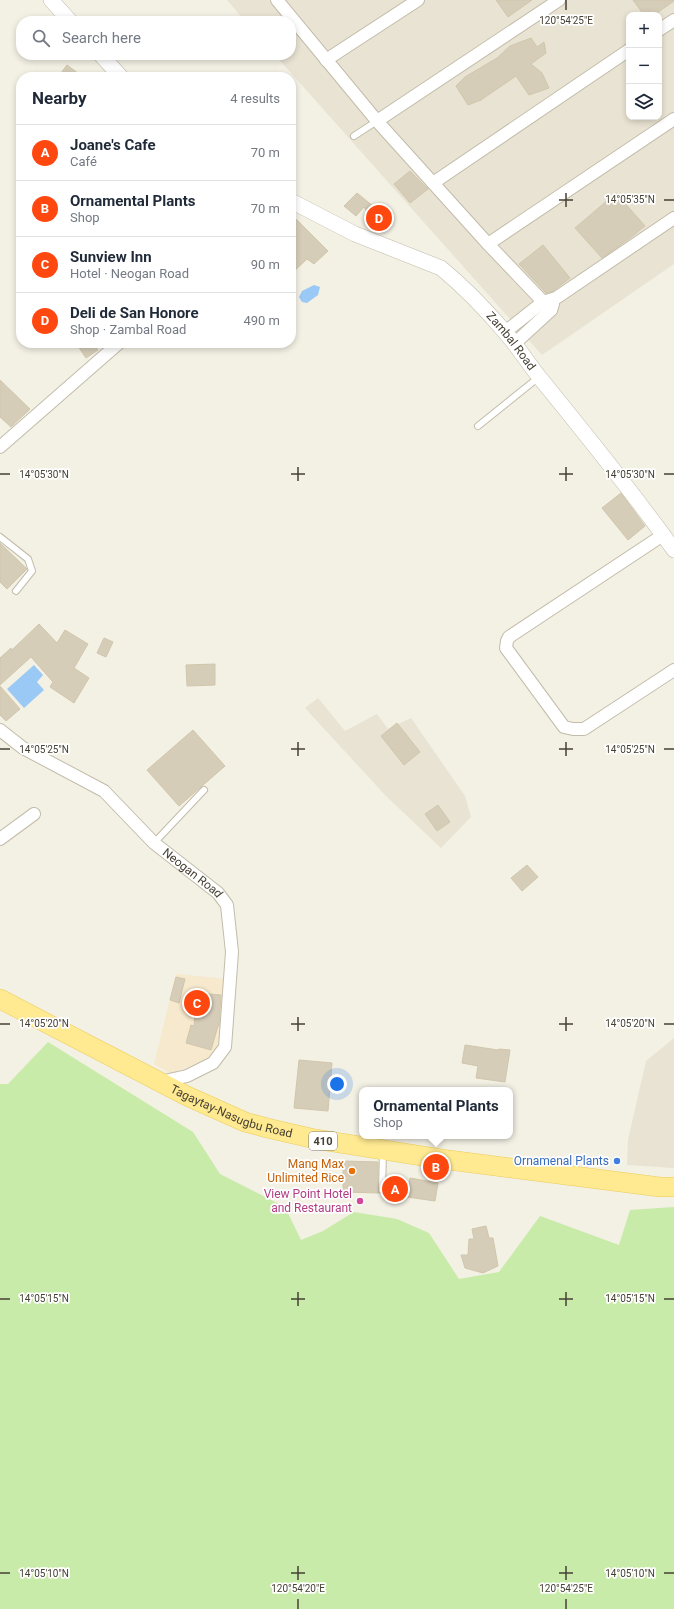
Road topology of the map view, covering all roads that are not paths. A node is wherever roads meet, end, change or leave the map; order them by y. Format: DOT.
graph roads {
  1 [pos="51,0"];
  2 [pos="277,0"];
  3 [pos="418,0"];
  4 [pos="559,0"];
  5 [pos="65,16"];
  6 [pos="290,16"];
  7 [pos="674,20"];
  8 [pos="296,23"];
  9 [pos="662,28"];
  10 [pos="626,52"];
  11 [pos="106,60"];
  12 [pos="326,60"];
  13 [pos="116,72"];
  14 [pos="674,119"];
  15 [pos="377,120"];
  16 [pos="354,136"];
  17 [pos="433,183"];
  18 [pos="296,204"];
  19 [pos="674,218"];
  20 [pos="488,244"];
  21 [pos="547,306"];
  22 [pos="510,338"];
  23 [pos="113,348"];
  24 [pos="539,377"];
  25 [pos="478,426"];
  26 [pos="0,447"];
  27 [pos="663,535"];
  28 [pos="0,537"];
  29 [pos="674,550"];
  30 [pos="16,591"];
  31 [pos="674,670"];
  32 [pos="0,730"];
  33 [pos="204,790"];
  34 [pos="34,814"];
  35 [pos="0,839"];
  36 [pos="154,843"];
  37 [pos="0,1000"];
  38 [pos="160,1082"];
  39 [pos="383,1150"];
  40 [pos="674,1187"];
  41 [pos="382,1190"];
  1 -- 5 [label="street"];
  2 -- 6 [label="street"];
  3 -- 12 [label="street"];
  4 -- 15 [label="street"];
  7 -- 9 [label="street"];
  8 -- 12 [label="street"];
  10 -- 17 [label="street"];
  11 -- 13 [label="street"];
  12 -- 15 [label="street"];
  14 -- 20 [label="street"];
  15 -- 16 [label="lane"];
  15 -- 17 [label="street"];
  17 -- 20 [label="street"];
  18 -- 22 [label="street, Zambal Road"];
  19 -- 21 [label="street"];
  20 -- 21 [label="street"];
  21 -- 22 [label="street"];
  22 -- 24 [label="street, Zambal Road"];
  23 -- 26 [label="street"];
  24 -- 25 [label="lane"];
  24 -- 27 [label="street, Zambal Road"];
  27 -- 29 [label="street, Zambal Road"];
  27 -- 31 [label="street"];
  28 -- 30 [label="lane"];
  32 -- 36 [label="street, Neogan Road"];
  33 -- 36 [label="lane"];
  34 -- 35 [label="street"];
  36 -- 38 [label="street, Neogan Road"];
  37 -- 38 [label="main road, Tagaytay-Nasugbu Road / 410"];
  38 -- 39 [label="main road, Tagaytay-Nasugbu Road / 410"];
  39 -- 40 [label="main road, Tagaytay-Nasugbu Road / 410"];
  39 -- 41 [label="lane"];
}
